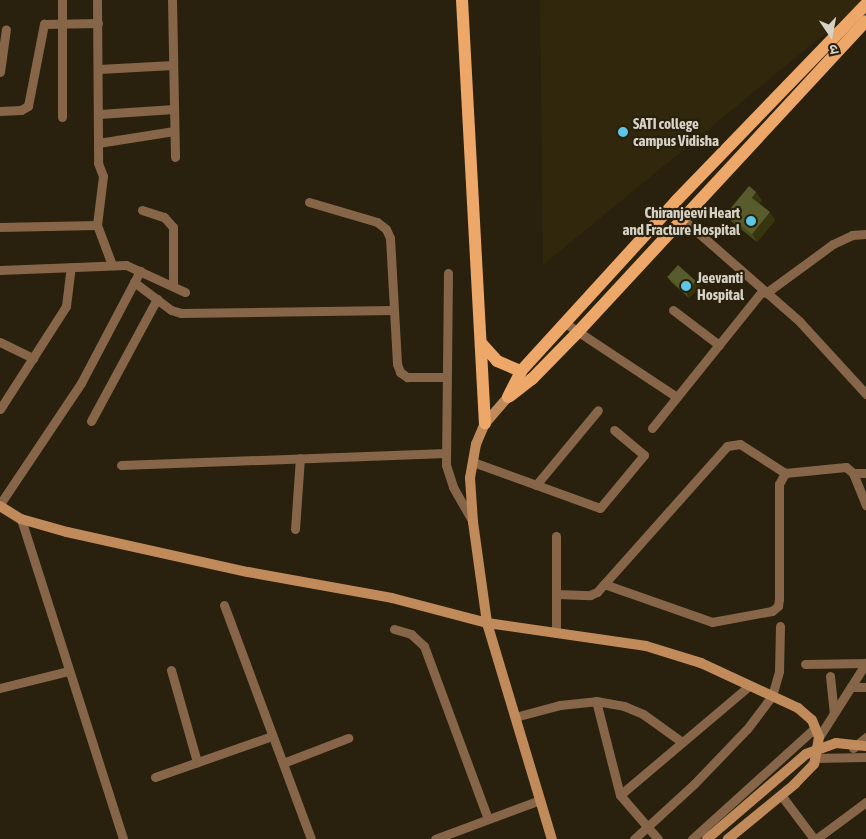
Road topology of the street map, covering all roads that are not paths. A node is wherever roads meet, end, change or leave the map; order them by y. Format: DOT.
graph roads {
  1 [pos="62,0"];
  2 [pos="97,0"];
  3 [pos="172,0"];
  4 [pos="462,0"];
  5 [pos="866,4"];
  6 [pos="866,21"];
  7 [pos="62,22"];
  8 [pos="98,24"];
  9 [pos="6,29"];
  10 [pos="173,65"];
  11 [pos="99,69"];
  12 [pos="0,72"];
  13 [pos="174,110"];
  14 [pos="0,111"];
  15 [pos="99,114"];
  16 [pos="62,117"];
  17 [pos="174,131"];
  18 [pos="98,143"];
  19 [pos="175,157"];
  20 [pos="309,202"];
  21 [pos="670,208"];
  22 [pos="142,210"];
  23 [pos="684,220"];
  24 [pos="97,225"];
  25 [pos="0,227"];
  26 [pos="866,234"];
  27 [pos="112,265"];
  28 [pos="71,266"];
  29 [pos="0,270"];
  30 [pos="140,271"];
  31 [pos="448,273"];
  32 [pos="134,282"];
  33 [pos="172,286"];
  34 [pos="185,292"];
  35 [pos="765,292"];
  36 [pos="157,299"];
  37 [pos="394,310"];
  38 [pos="673,310"];
  39 [pos="565,323"];
  40 [pos="577,333"];
  41 [pos="0,342"];
  42 [pos="481,343"];
  43 [pos="719,345"];
  44 [pos="33,358"];
  45 [pos="521,371"];
  46 [pos="446,377"];
  47 [pos="866,394"];
  48 [pos="508,397"];
  49 [pos="677,397"];
  50 [pos="0,409"];
  51 [pos="598,410"];
  52 [pos="91,421"];
  53 [pos="486,423"];
  54 [pos="652,428"];
  55 [pos="614,430"];
  56 [pos="446,453"];
  57 [pos="300,458"];
  58 [pos="472,462"];
  59 [pos="121,465"];
  60 [pos="785,473"];
  61 [pos="853,473"];
  62 [pos="866,473"];
  63 [pos="536,485"];
  64 [pos="0,505"];
  65 [pos="866,506"];
  66 [pos="22,519"];
  67 [pos="474,522"];
  68 [pos="294,529"];
  69 [pos="556,536"];
  70 [pos="604,584"];
  71 [pos="557,594"];
  72 [pos="224,605"];
  73 [pos="487,623"];
  74 [pos="780,626"];
  75 [pos="394,630"];
  76 [pos="556,633"];
  77 [pos="866,663"];
  78 [pos="805,664"];
  79 [pos="171,670"];
  80 [pos="68,671"];
  81 [pos="830,676"];
  82 [pos="749,686"];
  83 [pos="851,686"];
  84 [pos="866,687"];
  85 [pos="0,688"];
  86 [pos="772,696"];
  87 [pos="596,701"];
  88 [pos="834,713"];
  89 [pos="515,717"];
  90 [pos="817,732"];
  91 [pos="272,736"];
  92 [pos="866,737"];
  93 [pos="348,738"];
  94 [pos="682,742"];
  95 [pos="866,746"];
  96 [pos="845,755"];
  97 [pos="866,757"];
  98 [pos="815,758"];
  99 [pos="197,762"];
  100 [pos="283,763"];
  101 [pos="155,777"];
  102 [pos="782,795"];
  103 [pos="620,796"];
  104 [pos="540,800"];
  105 [pos="866,802"];
  106 [pos="488,820"];
  107 [pos="647,827"];
  108 [pos="123,839"];
  109 [pos="311,839"];
  110 [pos="435,839"];
  111 [pos="552,839"];
  112 [pos="634,839"];
  113 [pos="658,839"];
  114 [pos="692,839"];
  115 [pos="707,839"];
  116 [pos="728,839"];
  117 [pos="815,839"];
  1 -- 7 [label="street"];
  2 -- 8 [label="street"];
  3 -- 10 [label="street"];
  4 -- 42 [label="main road"];
  5 -- 21 [label="main road"];
  6 -- 23 [label="main road"];
  7 -- 8 [label="street"];
  7 -- 14 [label="street"];
  7 -- 16 [label="street"];
  8 -- 11 [label="street"];
  9 -- 12 [label="street"];
  10 -- 11 [label="street"];
  10 -- 13 [label="street"];
  11 -- 15 [label="street"];
  13 -- 15 [label="street"];
  13 -- 17 [label="street"];
  15 -- 18 [label="street"];
  17 -- 18 [label="street"];
  17 -- 19 [label="street"];
  18 -- 24 [label="street"];
  20 -- 37 [label="street"];
  21 -- 23 [label="street"];
  21 -- 39 [label="main road"];
  22 -- 33 [label="street"];
  23 -- 35 [label="street"];
  23 -- 40 [label="main road"];
  24 -- 25 [label="street"];
  24 -- 27 [label="street"];
  26 -- 35 [label="street"];
  27 -- 28 [label="street"];
  27 -- 30 [label="street"];
  28 -- 29 [label="street"];
  28 -- 44 [label="street"];
  30 -- 32 [label="street"];
  30 -- 33 [label="street"];
  31 -- 46 [label="street"];
  32 -- 36 [label="street"];
  32 -- 64 [label="street"];
  33 -- 34 [label="street"];
  35 -- 43 [label="street"];
  35 -- 47 [label="street"];
  36 -- 37 [label="street"];
  36 -- 52 [label="street"];
  37 -- 46 [label="street"];
  38 -- 43 [label="street"];
  39 -- 40 [label="street"];
  39 -- 45 [label="main road"];
  40 -- 48 [label="main road"];
  40 -- 49 [label="street"];
  41 -- 44 [label="street"];
  42 -- 45 [label="main road"];
  42 -- 53 [label="main road"];
  43 -- 49 [label="street"];
  44 -- 50 [label="street"];
  45 -- 48 [label="main road"];
  46 -- 56 [label="street"];
  48 -- 53 [label="main road"];
  49 -- 54 [label="street"];
  51 -- 63 [label="street"];
  53 -- 58 [label="main road"];
  55 -- 63 [label="street"];
  56 -- 57 [label="street"];
  56 -- 67 [label="street"];
  57 -- 59 [label="street"];
  57 -- 68 [label="street"];
  58 -- 63 [label="street"];
  58 -- 67 [label="main road"];
  60 -- 61 [label="street"];
  60 -- 70 [label="street"];
  60 -- 70 [label="street"];
  61 -- 62 [label="street"];
  61 -- 65 [label="street"];
  64 -- 66 [label="main road"];
  66 -- 73 [label="main road"];
  66 -- 80 [label="street"];
  67 -- 73 [label="main road"];
  69 -- 71 [label="street"];
  70 -- 71 [label="street"];
  71 -- 76 [label="street"];
  72 -- 91 [label="street"];
  73 -- 76 [label="main road"];
  73 -- 89 [label="main road"];
  74 -- 86 [label="street"];
  75 -- 106 [label="street"];
  76 -- 82 [label="main road"];
  77 -- 78 [label="street"];
  77 -- 83 [label="street"];
  79 -- 99 [label="street"];
  80 -- 85 [label="street"];
  80 -- 108 [label="street"];
  81 -- 88 [label="street"];
  82 -- 86 [label="main road"];
  82 -- 94 [label="street"];
  83 -- 84 [label="street"];
  83 -- 88 [label="street"];
  86 -- 90 [label="main road"];
  86 -- 107 [label="street"];
  87 -- 89 [label="street"];
  87 -- 94 [label="street"];
  87 -- 103 [label="street"];
  88 -- 90 [label="street"];
  89 -- 104 [label="main road"];
  90 -- 98 [label="main road"];
  90 -- 114 [label="street"];
  91 -- 99 [label="street"];
  91 -- 100 [label="street"];
  92 -- 96 [label="street"];
  93 -- 100 [label="street"];
  94 -- 103 [label="street"];
  95 -- 115 [label="main road, bridge"];
  96 -- 97 [label="street"];
  96 -- 98 [label="street"];
  98 -- 102 [label="main road"];
  99 -- 101 [label="street"];
  100 -- 109 [label="street"];
  102 -- 116 [label="main road"];
  102 -- 117 [label="street"];
  103 -- 107 [label="street"];
  104 -- 106 [label="street"];
  104 -- 111 [label="main road"];
  105 -- 117 [label="street"];
  106 -- 110 [label="street"];
  107 -- 112 [label="street"];
  107 -- 113 [label="street"];
}
